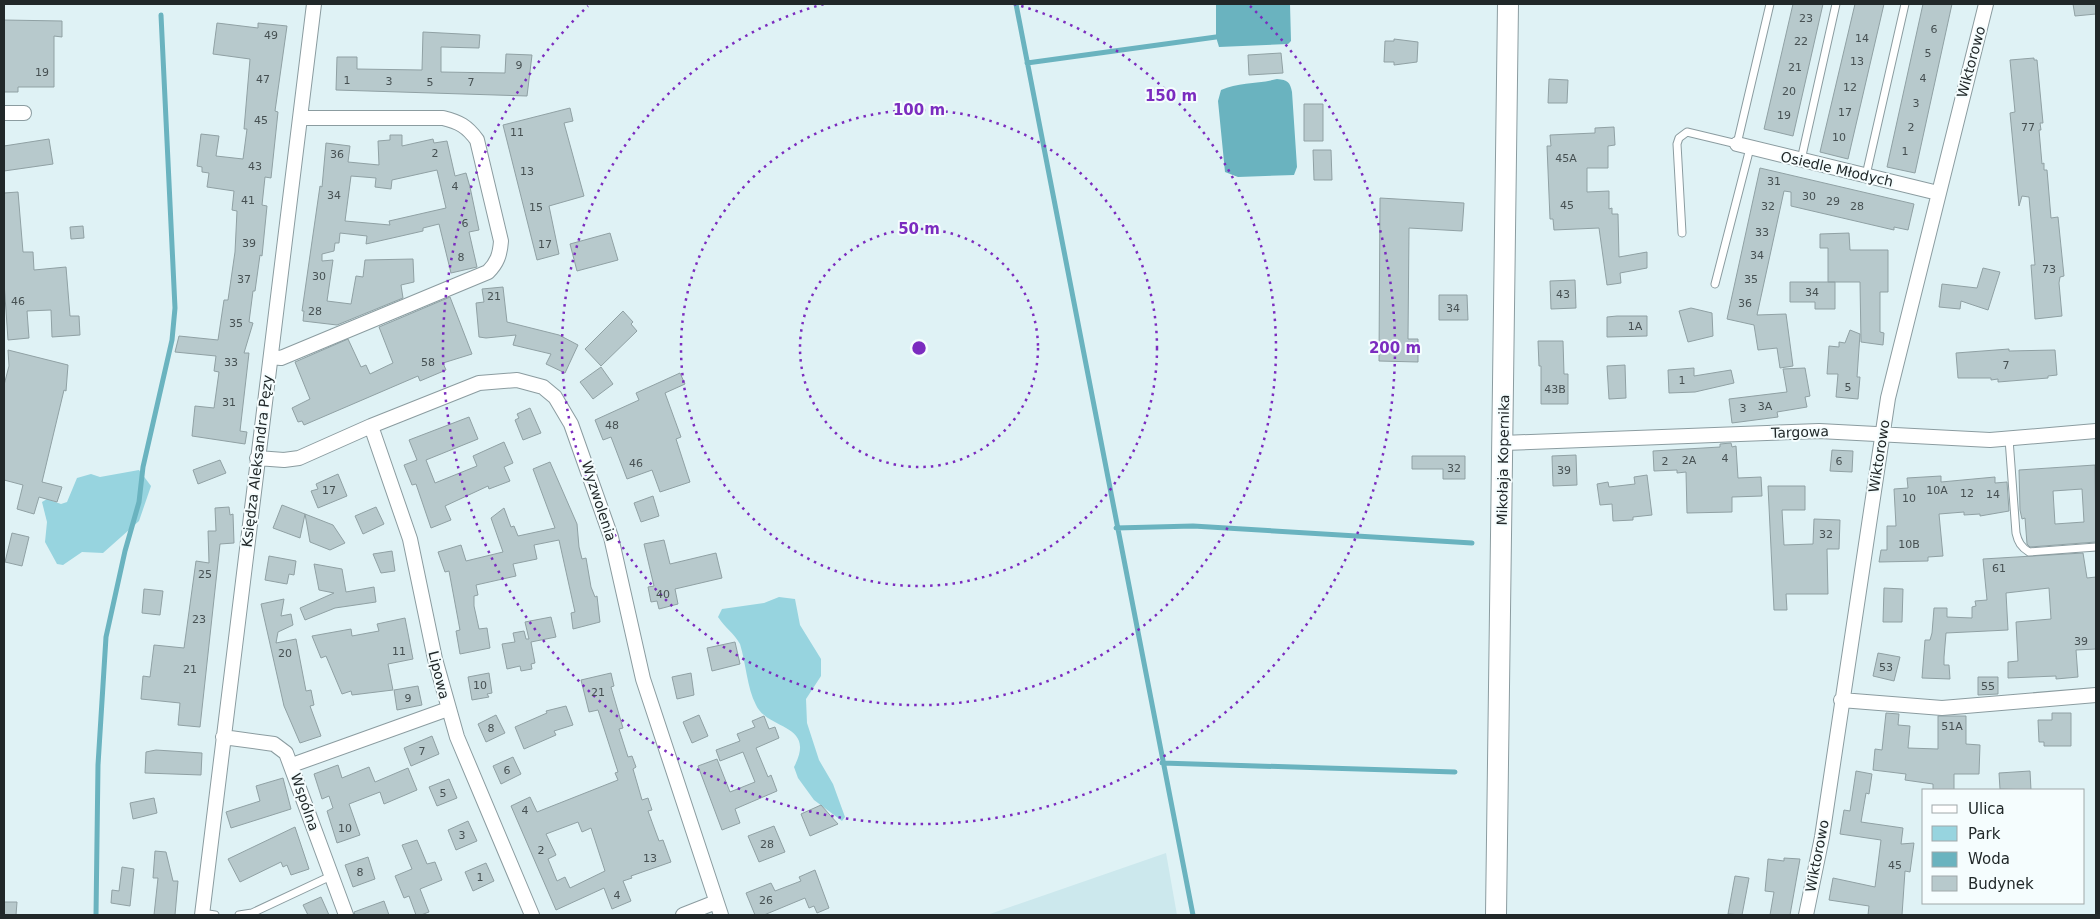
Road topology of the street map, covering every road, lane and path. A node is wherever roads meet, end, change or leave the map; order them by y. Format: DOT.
graph roads {
  1 [pos="1508,4"];
  2 [pos="1770,4"];
  3 [pos="1836,4"];
  4 [pos="1905,4"];
  5 [pos="1986,4"];
  6 [pos="314,5"];
  7 [pos="4,113"];
  8 [pos="24,114"];
  9 [pos="301,118"];
  10 [pos="1743,146"];
  11 [pos="1801,160"];
  12 [pos="1866,176"];
  13 [pos="1938,193"];
  14 [pos="1682,233"];
  15 [pos="1715,284"];
  16 [pos="271,357"];
  17 [pos="371,426"];
  18 [pos="2096,431"];
  19 [pos="1883,434"];
  20 [pos="2009,439"];
  21 [pos="1503,443"];
  22 [pos="257,458"];
  23 [pos="2096,547"];
  24 [pos="2096,695"];
  25 [pos="1841,700"];
  26 [pos="448,709"];
  27 [pos="222,737"];
  28 [pos="292,765"];
  29 [pos="331,876"];
  30 [pos="718,909"];
  31 [pos="206,915"];
  32 [pos="239,915"];
  33 [pos="346,915"];
  34 [pos="532,915"];
  35 [pos="683,915"];
  36 [pos="1496,915"];
  37 [pos="1806,915"];
  1 -- 21 [label="main road, Mikołaja Kopernika"];
  2 -- 10 [label="lane"];
  3 -- 11 [label="lane"];
  4 -- 12 [label="lane"];
  5 -- 13 [label="street, Wiktorowo"];
  6 -- 9 [label="street, Księdza Aleksandra Pęzy"];
  7 -- 8 [label="street"];
  9 -- 16 [label="street, Księdza Aleksandra Pęzy"];
  9 -- 16 [label="street"];
  10 -- 11 [label="street, Osiedle Młodych"];
  10 -- 14 [label="lane"];
  10 -- 15 [label="lane"];
  11 -- 12 [label="street, Osiedle Młodych"];
  12 -- 13 [label="street, Osiedle Młodych"];
  13 -- 19 [label="street, Wiktorowo"];
  16 -- 22 [label="street, Księdza Aleksandra Pęzy"];
  17 -- 22 [label="street, Wyzwolenia"];
  17 -- 26 [label="street, Lipowa"];
  17 -- 30 [label="street, Wyzwolenia"];
  18 -- 20 [label="street, Targowa"];
  19 -- 20 [label="street, Targowa"];
  19 -- 21 [label="street, Targowa"];
  19 -- 25 [label="street, Wiktorowo"];
  20 -- 23 [label="lane"];
  21 -- 36 [label="main road, Mikołaja Kopernika"];
  22 -- 27 [label="street, Księdza Aleksandra Pęzy"];
  24 -- 25 [label="street"];
  25 -- 37 [label="street, Wiktorowo"];
  26 -- 28 [label="street"];
  26 -- 34 [label="street, Lipowa"];
  27 -- 28 [label="street, Wspólna"];
  27 -- 31 [label="street, Księdza Aleksandra Pęzy"];
  28 -- 29 [label="street, Wspólna"];
  29 -- 32 [label="lane"];
  29 -- 33 [label="street, Wspólna"];
  30 -- 35 [label="street"];
}
